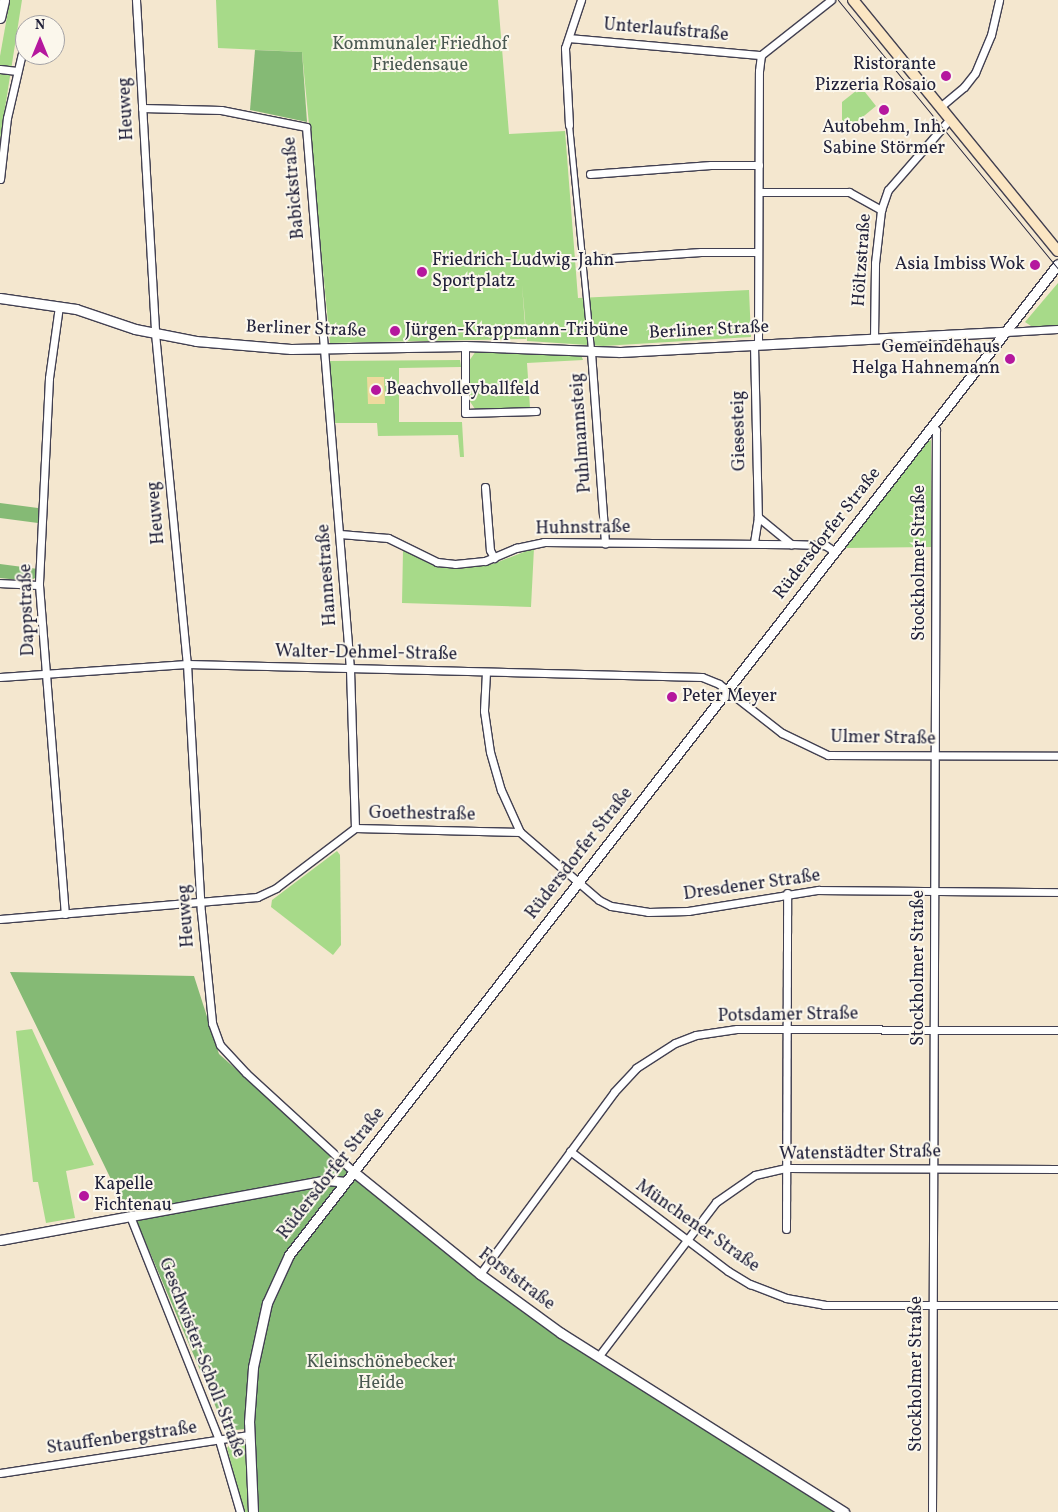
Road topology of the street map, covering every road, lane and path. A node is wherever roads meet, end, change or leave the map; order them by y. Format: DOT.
graph roads {
  1 [pos="4,0"];
  2 [pos="136,0"];
  3 [pos="581,0"];
  4 [pos="831,0"];
  5 [pos="853,0"];
  6 [pos="999,0"];
  7 [pos="0,18"];
  8 [pos="568,38"];
  9 [pos="761,55"];
  10 [pos="19,65"];
  11 [pos="0,69"];
  12 [pos="17,71"];
  13 [pos="940,107"];
  14 [pos="142,108"];
  15 [pos="950,119"];
  16 [pos="569,125"];
  17 [pos="758,165"];
  18 [pos="590,174"];
  19 [pos="0,179"];
  20 [pos="759,192"];
  21 [pos="881,210"];
  22 [pos="1058,251"];
  23 [pos="758,252"];
  24 [pos="597,259"];
  25 [pos="1058,264"];
  26 [pos="0,298"];
  27 [pos="59,306"];
  28 [pos="1058,329"];
  29 [pos="1005,332"];
  30 [pos="155,333"];
  31 [pos="874,338"];
  32 [pos="756,345"];
  33 [pos="465,346"];
  34 [pos="324,350"];
  35 [pos="591,352"];
  36 [pos="536,411"];
  37 [pos="932,427"];
  38 [pos="485,487"];
  39 [pos="758,517"];
  40 [pos="340,534"];
  41 [pos="605,542"];
  42 [pos="754,543"];
  43 [pos="791,544"];
  44 [pos="834,551"];
  45 [pos="494,558"];
  46 [pos="0,583"];
  47 [pos="39,585"];
  48 [pos="186,664"];
  49 [pos="350,669"];
  50 [pos="486,672"];
  51 [pos="46,674"];
  52 [pos="0,677"];
  53 [pos="727,691"];
  54 [pos="935,756"];
  55 [pos="1058,756"];
  56 [pos="355,828"];
  57 [pos="520,832"];
  58 [pos="578,884"];
  59 [pos="934,892"];
  60 [pos="1058,892"];
  61 [pos="787,893"];
  62 [pos="201,903"];
  63 [pos="65,914"];
  64 [pos="0,919"];
  65 [pos="212,1023"];
  66 [pos="786,1028"];
  67 [pos="933,1030"];
  68 [pos="1058,1030"];
  69 [pos="570,1152"];
  70 [pos="786,1168"];
  71 [pos="934,1168"];
  72 [pos="1058,1169"];
  73 [pos="354,1172"];
  74 [pos="346,1182"];
  75 [pos="130,1216"];
  76 [pos="786,1229"];
  77 [pos="0,1240"];
  78 [pos="687,1240"];
  79 [pos="480,1274"];
  80 [pos="932,1305"];
  81 [pos="1058,1306"];
  82 [pos="598,1357"];
  83 [pos="249,1435"];
  84 [pos="219,1440"];
  85 [pos="0,1473"];
  86 [pos="240,1512"];
  87 [pos="252,1512"];
  88 [pos="844,1512"];
  89 [pos="932,1512"];
  1 -- 7 [label="street"];
  2 -- 14 [label="street, Heuweg"];
  3 -- 8 [label="street"];
  4 -- 9 [label="street"];
  5 -- 13 [label="main road"];
  6 -- 13 [label="street"];
  8 -- 9 [label="street, Unterlaufstraße"];
  8 -- 16 [label="street"];
  9 -- 17 [label="street, Giesesteig"];
  10 -- 12 [label="street"];
  11 -- 12 [label="street"];
  12 -- 19 [label="street"];
  13 -- 15 [label="main road"];
  14 -- 30 [label="street, Heuweg"];
  14 -- 34 [label="street, Babickstraße"];
  15 -- 21 [label="street, Höltzstraße"];
  15 -- 22 [label="main road"];
  16 -- 35 [label="street"];
  17 -- 18 [label="street"];
  17 -- 20 [label="street, Giesesteig"];
  20 -- 21 [label="street"];
  20 -- 23 [label="street, Giesesteig"];
  21 -- 31 [label="street, Höltzstraße"];
  23 -- 24 [label="street"];
  23 -- 32 [label="street, Giesesteig"];
  25 -- 29 [label="street, Rüdersdorfer Straße"];
  26 -- 27 [label="street, Berliner Straße"];
  27 -- 30 [label="street, Berliner Straße"];
  27 -- 47 [label="street, Dappstraße"];
  28 -- 29 [label="street"];
  29 -- 31 [label="street, Berliner Straße"];
  29 -- 37 [label="street, Rüdersdorfer Straße"];
  30 -- 34 [label="street, Berliner Straße"];
  30 -- 48 [label="street, Heuweg"];
  31 -- 32 [label="street, Berliner Straße"];
  32 -- 35 [label="street, Berliner Straße"];
  32 -- 39 [label="street, Giesesteig"];
  33 -- 34 [label="street, Berliner Straße"];
  33 -- 35 [label="street, Berliner Straße"];
  33 -- 36 [label="street"];
  34 -- 40 [label="street, Hannestraße"];
  35 -- 41 [label="street, Puhlmannsteig"];
  37 -- 44 [label="street, Rüdersdorfer Straße"];
  37 -- 54 [label="street, Stockholmer Straße"];
  38 -- 45 [label="street"];
  39 -- 42 [label="street, Giesesteig"];
  39 -- 43 [label="street"];
  40 -- 45 [label="street, Huhnstraße"];
  40 -- 49 [label="street, Hannestraße"];
  41 -- 42 [label="street, Huhnstraße"];
  41 -- 45 [label="street, Huhnstraße"];
  42 -- 43 [label="street, Huhnstraße"];
  43 -- 44 [label="street, Huhnstraße"];
  44 -- 53 [label="street, Rüdersdorfer Straße"];
  46 -- 47 [label="street"];
  47 -- 51 [label="street, Dappstraße"];
  48 -- 49 [label="street, Walter-Dehmel-Straße"];
  48 -- 51 [label="street, Walter-Dehmel-Straße"];
  48 -- 62 [label="street, Heuweg"];
  49 -- 50 [label="street, Walter-Dehmel-Straße"];
  49 -- 56 [label="street, Hannestraße"];
  50 -- 53 [label="street, Walter-Dehmel-Straße"];
  50 -- 57 [label="street"];
  51 -- 52 [label="street, Walter-Dehmel-Straße"];
  51 -- 63 [label="street, Dappstraße"];
  53 -- 54 [label="street, Ulmer Straße"];
  53 -- 58 [label="street, Rüdersdorfer Straße"];
  54 -- 55 [label="street, Ulmer Straße"];
  54 -- 59 [label="street, Stockholmer Straße"];
  56 -- 57 [label="street, Goethestraße"];
  56 -- 62 [label="street, Goethestraße"];
  57 -- 58 [label="street"];
  58 -- 61 [label="street, Dresdener Straße"];
  58 -- 73 [label="street, Rüdersdorfer Straße"];
  59 -- 60 [label="street, Dresdener Straße"];
  59 -- 61 [label="street, Dresdener Straße"];
  59 -- 67 [label="street, Stockholmer Straße"];
  61 -- 66 [label="street"];
  62 -- 63 [label="street, Goethestraße"];
  62 -- 65 [label="street, Heuweg"];
  63 -- 64 [label="street, Goethestraße"];
  65 -- 73 [label="street, Forststraße"];
  66 -- 67 [label="street, Potsdamer Straße"];
  66 -- 69 [label="street, Potsdamer Straße"];
  66 -- 70 [label="street"];
  67 -- 68 [label="street, Potsdamer Straße"];
  67 -- 71 [label="street, Stockholmer Straße"];
  69 -- 78 [label="street, Münchener Straße"];
  69 -- 79 [label="street, Potsdamer Straße"];
  70 -- 71 [label="street, Watenstädter Straße"];
  70 -- 76 [label="street"];
  70 -- 78 [label="street, Watenstädter Straße"];
  71 -- 72 [label="street, Watenstädter Straße"];
  71 -- 80 [label="street, Stockholmer Straße"];
  73 -- 74 [label="street, Rüdersdorfer Straße"];
  73 -- 79 [label="street, Forststraße"];
  74 -- 75 [label="street"];
  74 -- 83 [label="street, Rüdersdorfer Straße"];
  75 -- 77 [label="street"];
  75 -- 84 [label="street, Geschwister-Scholl-Straße"];
  78 -- 80 [label="street, Münchener Straße"];
  78 -- 82 [label="street, Watenstädter Straße"];
  79 -- 82 [label="street, Forststraße"];
  80 -- 81 [label="street, Münchener Straße"];
  80 -- 89 [label="street, Stockholmer Straße"];
  82 -- 88 [label="street, Forststraße"];
  83 -- 84 [label="street, Stauffenbergstraße"];
  83 -- 87 [label="street, Rüdersdorfer Straße"];
  84 -- 85 [label="street, Stauffenbergstraße"];
  84 -- 86 [label="street, Geschwister-Scholl-Straße"];
}
